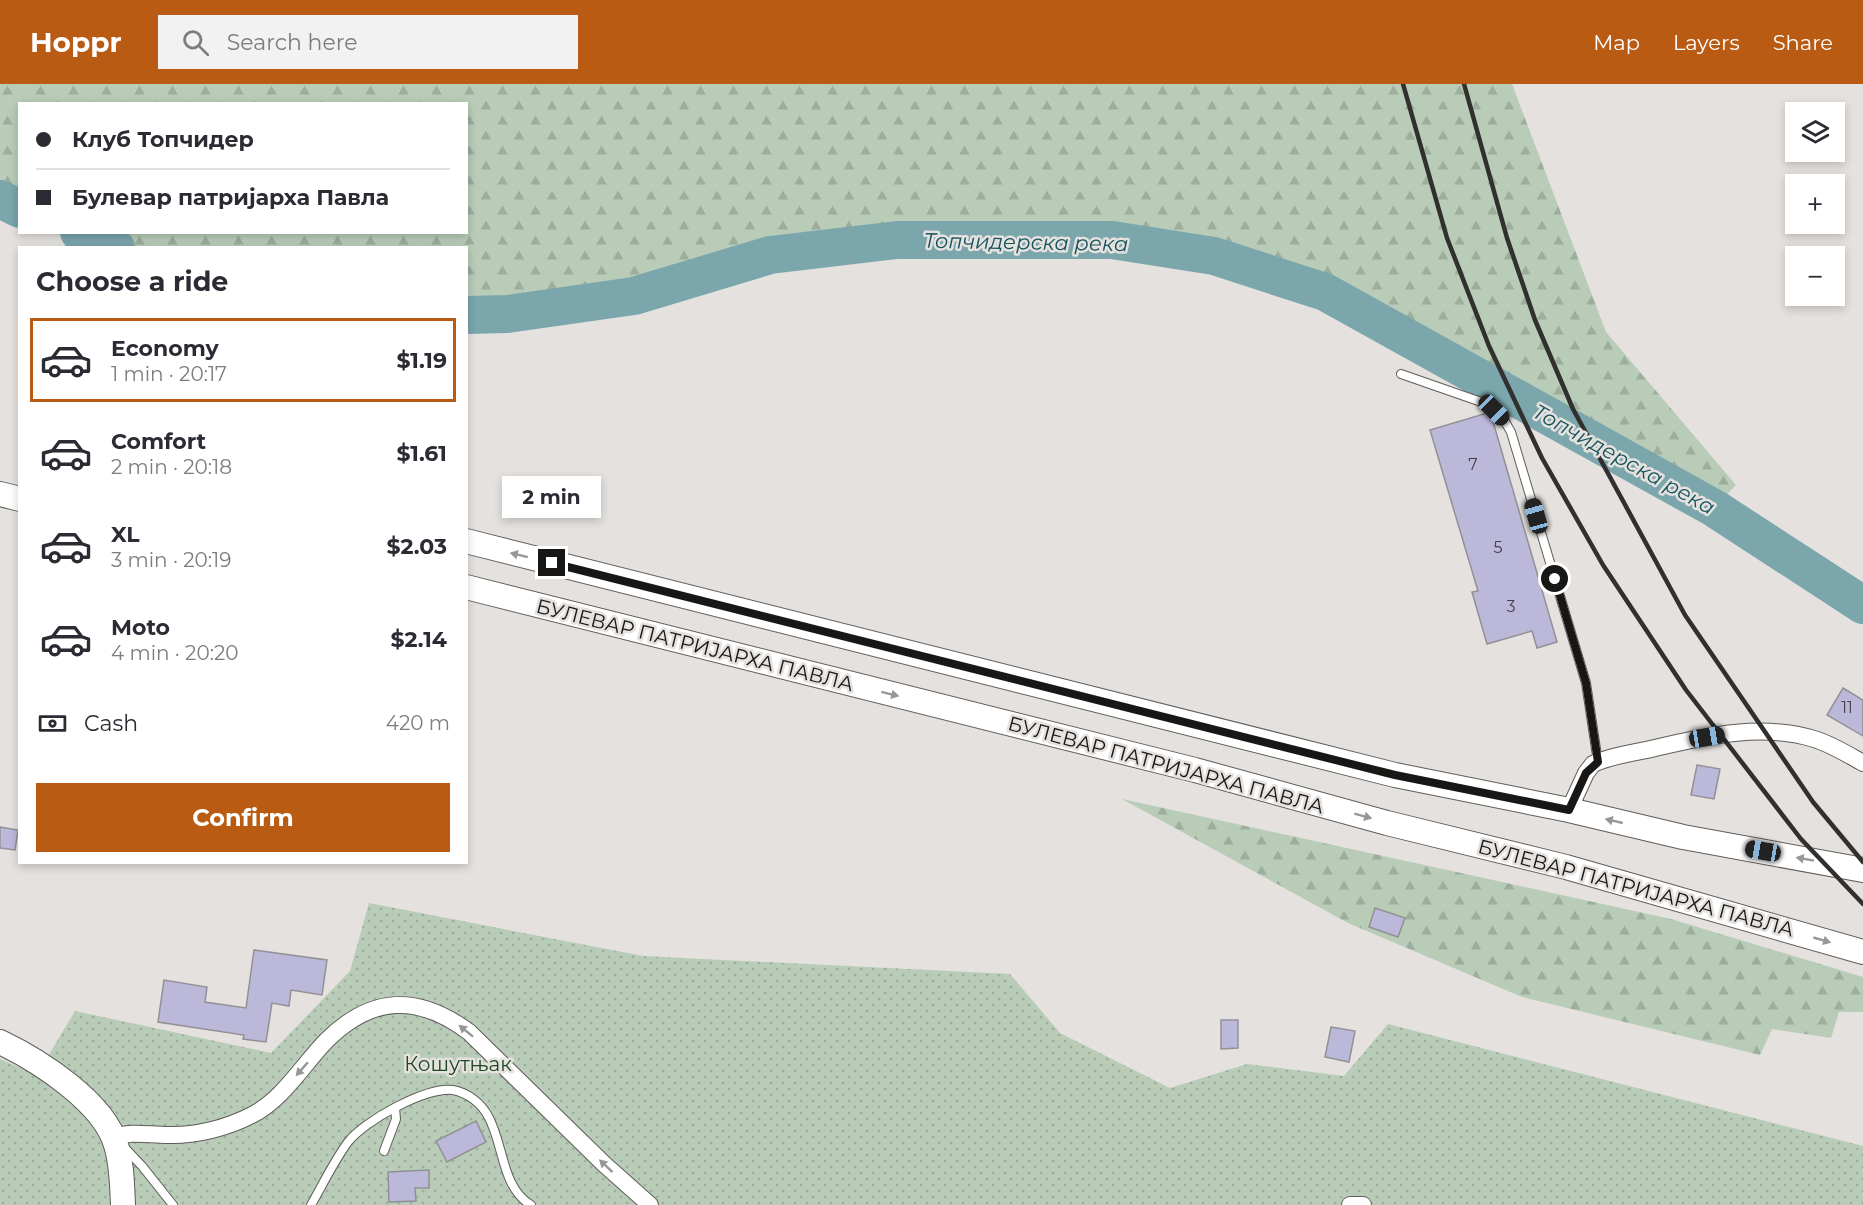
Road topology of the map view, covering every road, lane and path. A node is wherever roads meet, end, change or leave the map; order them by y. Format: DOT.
graph roads {
  1 [pos="1401,374"];
  2 [pos="0,494"];
  3 [pos="18,498"];
  4 [pos="468,542"];
  5 [pos="468,588"];
  6 [pos="1598,762"];
  7 [pos="1863,763"];
  8 [pos="1569,810"];
  9 [pos="1863,870"];
  10 [pos="1863,952"];
  11 [pos="0,1042"];
  12 [pos="395,1108"];
  13 [pos="113,1137"];
  14 [pos="384,1151"];
  15 [pos="123,1205"];
  16 [pos="173,1205"];
  17 [pos="311,1205"];
  18 [pos="531,1205"];
  19 [pos="650,1205"];
  20 [pos="1350,1205"];
  21 [pos="1363,1205"];
  1 -- 6 [label="lane"];
  2 -- 3 [label="main road"];
  8 -- 4 [label="main road, one-way"];
  5 -- 10 [label="main road, БУЛЕВАР ПАТРИЈАРХА ПАВЛА, one-way"];
  6 -- 7 [label="street"];
  6 -- 8 [label="street"];
  9 -- 8 [label="main road, one-way"];
  11 -- 13 [label="main road"];
  12 -- 14 [label="lane"];
  12 -- 17 [label="lane"];
  12 -- 18 [label="lane"];
  13 -- 15 [label="main road"];
  13 -- 16 [label="lane"];
  19 -- 13 [label="street, one-way"];
  20 -- 21 [label="street"];
}
